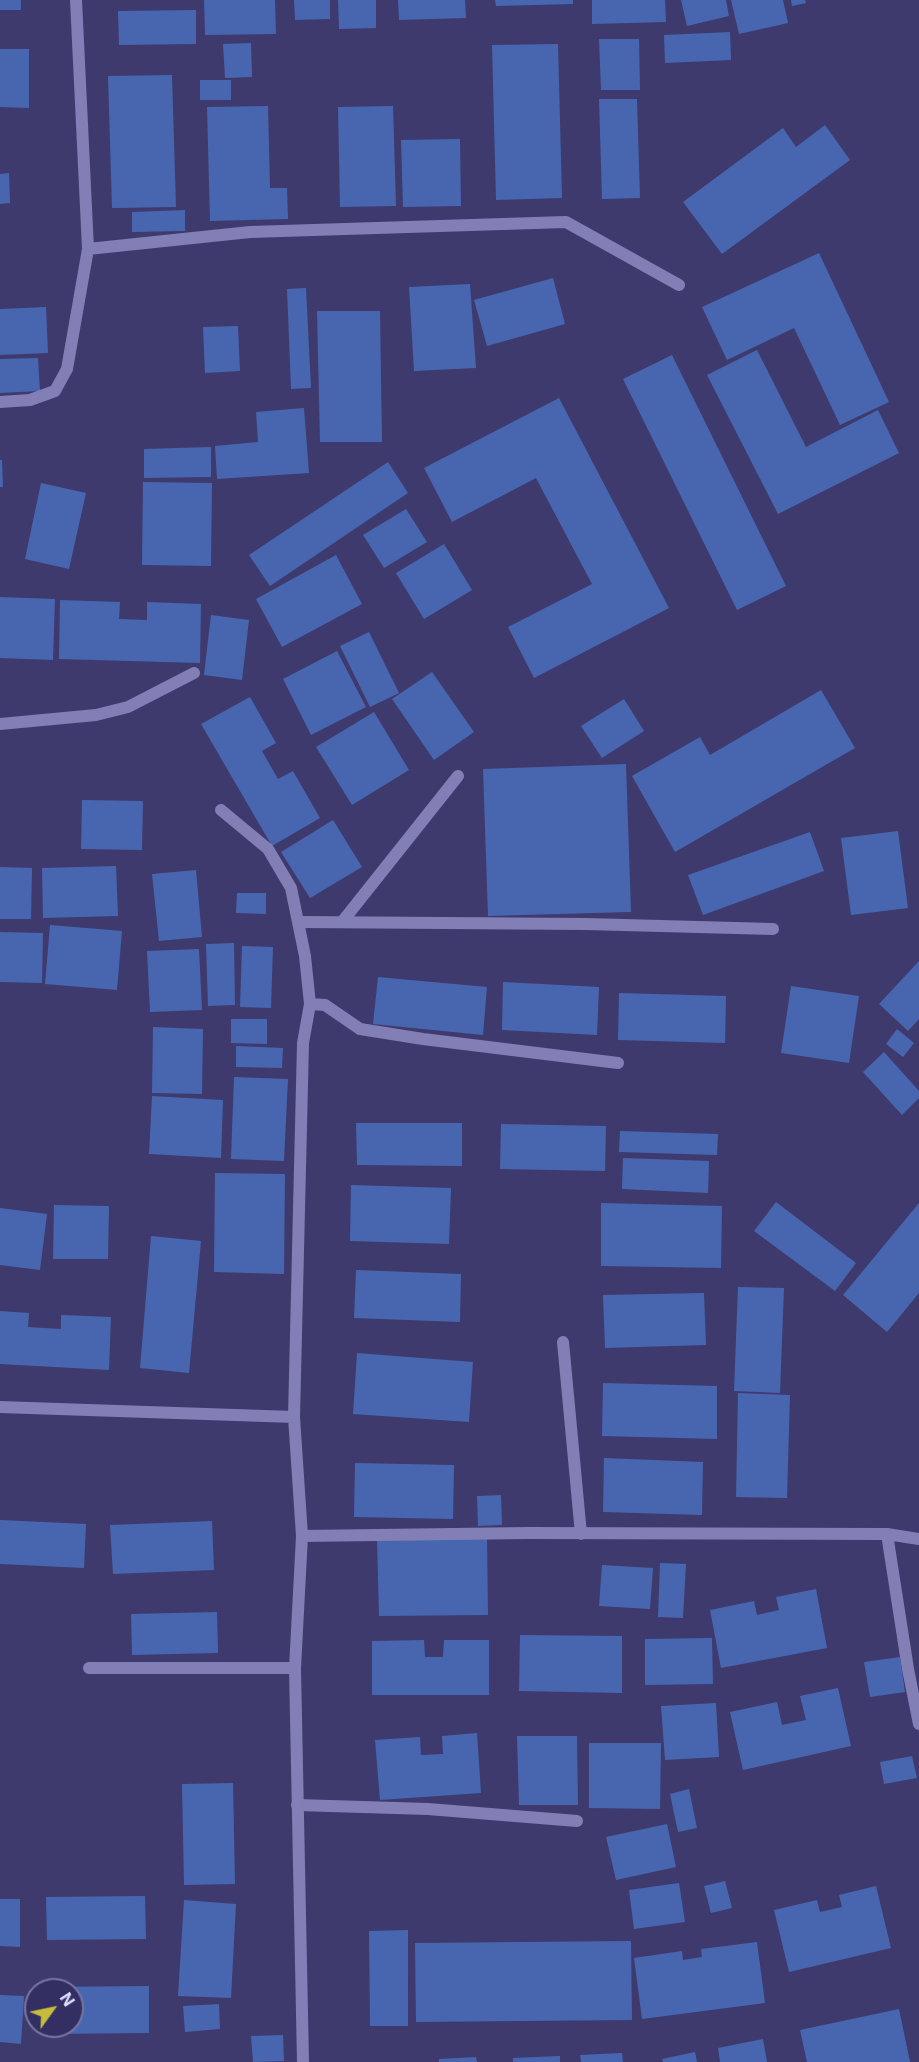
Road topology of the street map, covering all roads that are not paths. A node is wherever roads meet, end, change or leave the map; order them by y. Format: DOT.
graph roads {
  1 [pos="76,0"];
  2 [pos="87,249"];
  3 [pos="679,285"];
  4 [pos="0,402"];
  5 [pos="194,673"];
  6 [pos="0,724"];
  7 [pos="458,776"];
  8 [pos="221,810"];
  9 [pos="299,922"];
  10 [pos="342,922"];
  11 [pos="773,929"];
  12 [pos="310,1004"];
  13 [pos="618,1063"];
  14 [pos="563,1342"];
  15 [pos="0,1407"];
  16 [pos="294,1417"];
  17 [pos="580,1534"];
  18 [pos="887,1534"];
  19 [pos="302,1536"];
  20 [pos="919,1539"];
  21 [pos="89,1668"];
  22 [pos="295,1668"];
  23 [pos="919,1724"];
  24 [pos="297,1805"];
  25 [pos="577,1821"];
  26 [pos="303,2062"];
  1 -- 2 [label="street"];
  2 -- 3 [label="street"];
  2 -- 4 [label="street"];
  5 -- 6 [label="street"];
  7 -- 10 [label="street"];
  8 -- 9 [label="street"];
  9 -- 10 [label="street"];
  9 -- 12 [label="street"];
  10 -- 11 [label="street"];
  12 -- 13 [label="street"];
  12 -- 16 [label="street"];
  14 -- 17 [label="street"];
  15 -- 16 [label="street"];
  16 -- 19 [label="street"];
  17 -- 18 [label="street"];
  17 -- 19 [label="street"];
  18 -- 20 [label="street"];
  18 -- 23 [label="street"];
  19 -- 22 [label="street"];
  21 -- 22 [label="street"];
  22 -- 24 [label="street"];
  24 -- 25 [label="street"];
  24 -- 26 [label="street"];
}
